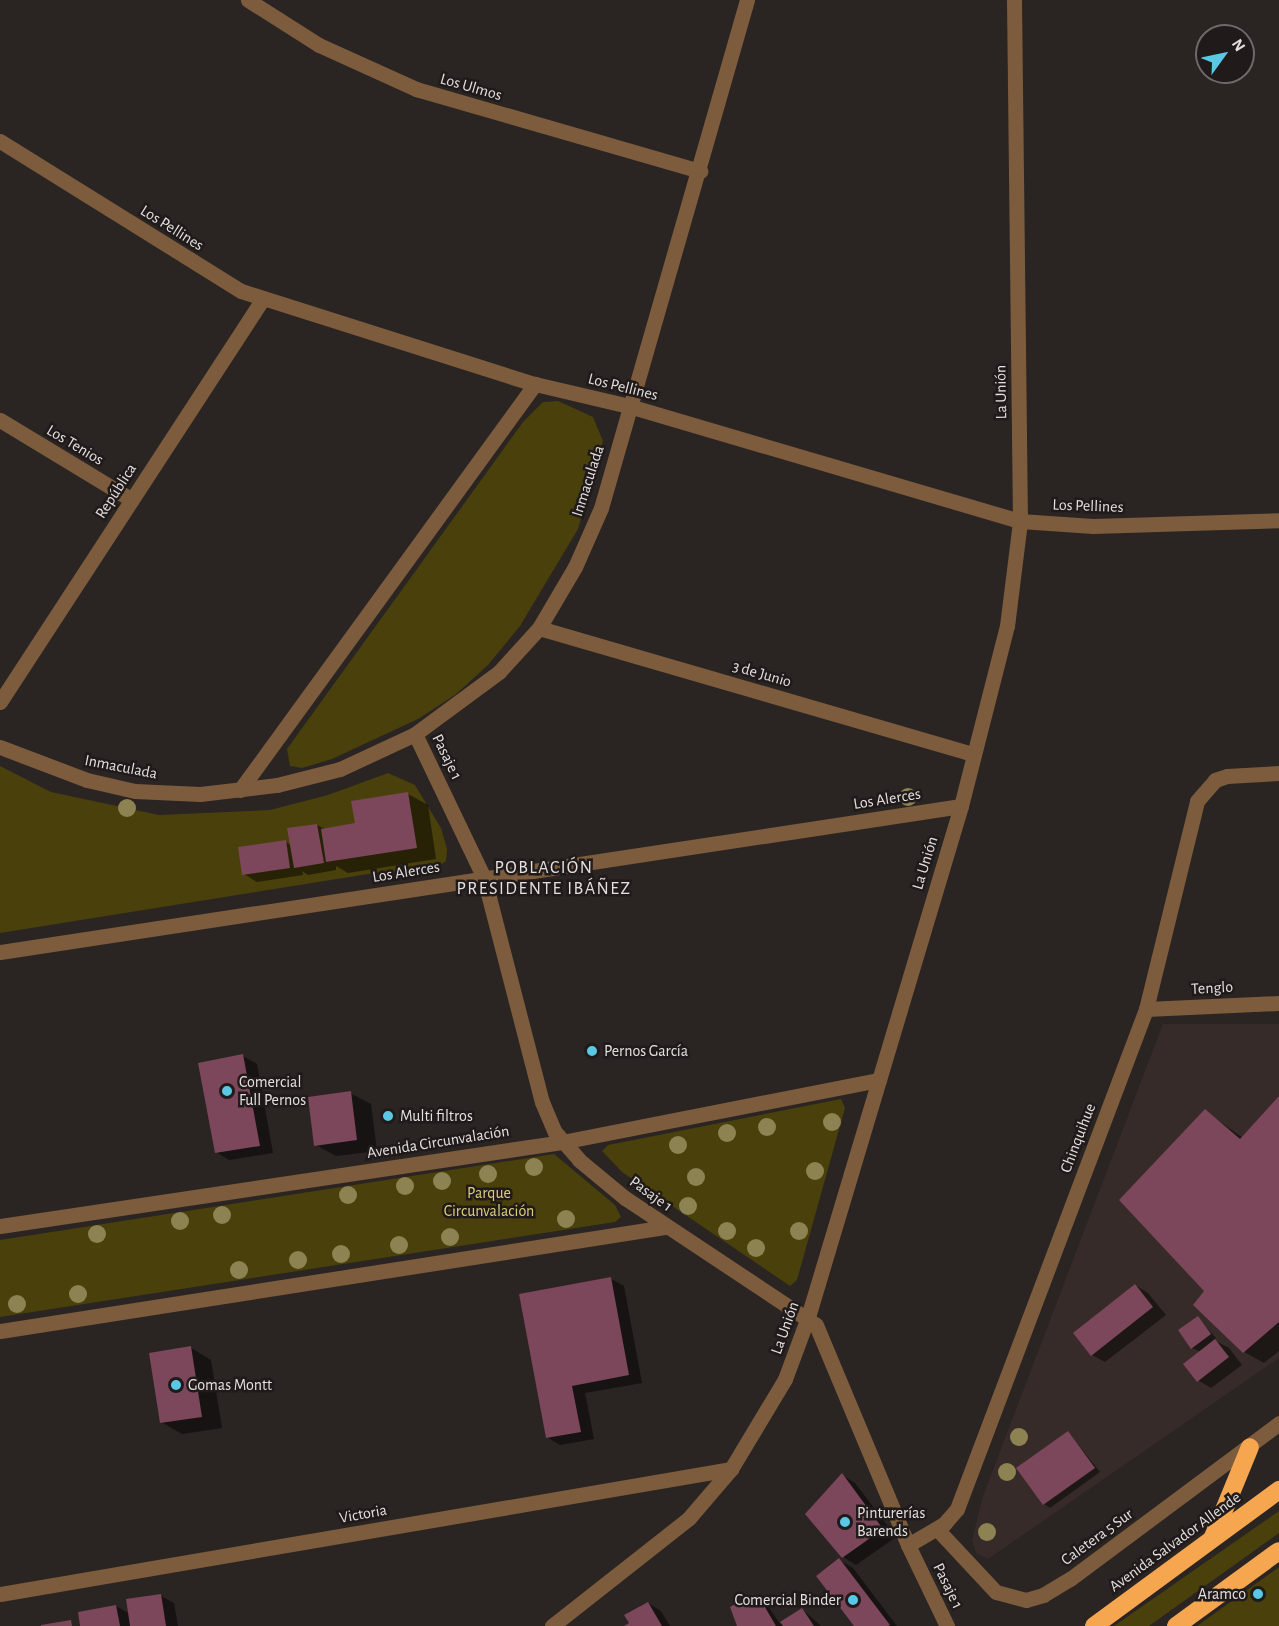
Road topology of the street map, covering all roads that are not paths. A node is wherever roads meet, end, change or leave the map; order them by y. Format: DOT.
graph roads {
  1 [pos="248,0"];
  2 [pos="747,0"];
  3 [pos="1014,0"];
  4 [pos="0,141"];
  5 [pos="700,171"];
  6 [pos="262,300"];
  7 [pos="535,384"];
  8 [pos="629,406"];
  9 [pos="0,420"];
  10 [pos="132,500"];
  11 [pos="1279,520"];
  12 [pos="1020,521"];
  13 [pos="539,628"];
  14 [pos="0,702"];
  15 [pos="415,734"];
  16 [pos="0,747"];
  17 [pos="974,754"];
  18 [pos="1279,773"];
  19 [pos="240,790"];
  20 [pos="961,806"];
  21 [pos="484,878"];
  22 [pos="0,952"];
  23 [pos="1279,1003"];
  24 [pos="1146,1009"];
  25 [pos="879,1080"];
  26 [pos="562,1142"];
  27 [pos="0,1226"];
  28 [pos="666,1227"];
  29 [pos="808,1317"];
  30 [pos="0,1331"];
  31 [pos="1279,1423"];
  32 [pos="1250,1447"];
  33 [pos="731,1468"];
  34 [pos="1279,1490"];
  35 [pos="937,1529"];
  36 [pos="1213,1538"];
  37 [pos="908,1545"];
  38 [pos="1279,1551"];
  39 [pos="0,1594"];
  40 [pos="552,1626"];
  41 [pos="947,1626"];
  42 [pos="1094,1626"];
  43 [pos="1176,1626"];
  1 -- 5 [label="street, Los Ulmos"];
  2 -- 5 [label="street, Inmaculada"];
  3 -- 12 [label="street, La Unión"];
  4 -- 6 [label="street, Los Pellines"];
  5 -- 8 [label="street, Inmaculada"];
  6 -- 7 [label="street, Los Pellines"];
  6 -- 10 [label="street, República"];
  7 -- 8 [label="street, Los Pellines"];
  7 -- 19 [label="street"];
  8 -- 12 [label="street, Los Pellines"];
  8 -- 13 [label="street, Inmaculada"];
  9 -- 10 [label="street, Los Tenios"];
  10 -- 14 [label="street, República"];
  11 -- 12 [label="street, Los Pellines"];
  12 -- 17 [label="street, La Unión"];
  13 -- 15 [label="street, Inmaculada"];
  13 -- 17 [label="street, 3 de Junio"];
  15 -- 19 [label="street, Inmaculada"];
  15 -- 21 [label="street, Pasaje 1"];
  16 -- 19 [label="street, Inmaculada"];
  17 -- 20 [label="street, La Unión"];
  18 -- 24 [label="street, Chinquihue"];
  20 -- 21 [label="street, Los Alerces"];
  20 -- 25 [label="street, La Unión"];
  21 -- 22 [label="street, Los Alerces"];
  21 -- 26 [label="street, Pasaje 1"];
  23 -- 24 [label="street, Tenglo"];
  24 -- 35 [label="street, Chinquihue"];
  25 -- 26 [label="street, Avenida Circunvalación"];
  25 -- 29 [label="street, La Unión"];
  26 -- 27 [label="street, Avenida Circunvalación"];
  26 -- 28 [label="street, Pasaje 1"];
  28 -- 29 [label="street, Pasaje 1"];
  28 -- 30 [label="street"];
  29 -- 33 [label="street, La Unión"];
  29 -- 37 [label="street, Pasaje 1"];
  31 -- 32 [label="street, Caletera 5 Sur"];
  32 -- 35 [label="street, Caletera 5 Sur"];
  32 -- 36 [label="highway"];
  33 -- 39 [label="street, Victoria"];
  33 -- 40 [label="street, La Unión"];
  34 -- 36 [label="highway, Avenida Salvador Allende"];
  35 -- 37 [label="street, Chinquihue"];
  36 -- 42 [label="highway, Avenida Salvador Allende"];
  37 -- 41 [label="street, Pasaje 1"];
  38 -- 43 [label="highway"];
}
